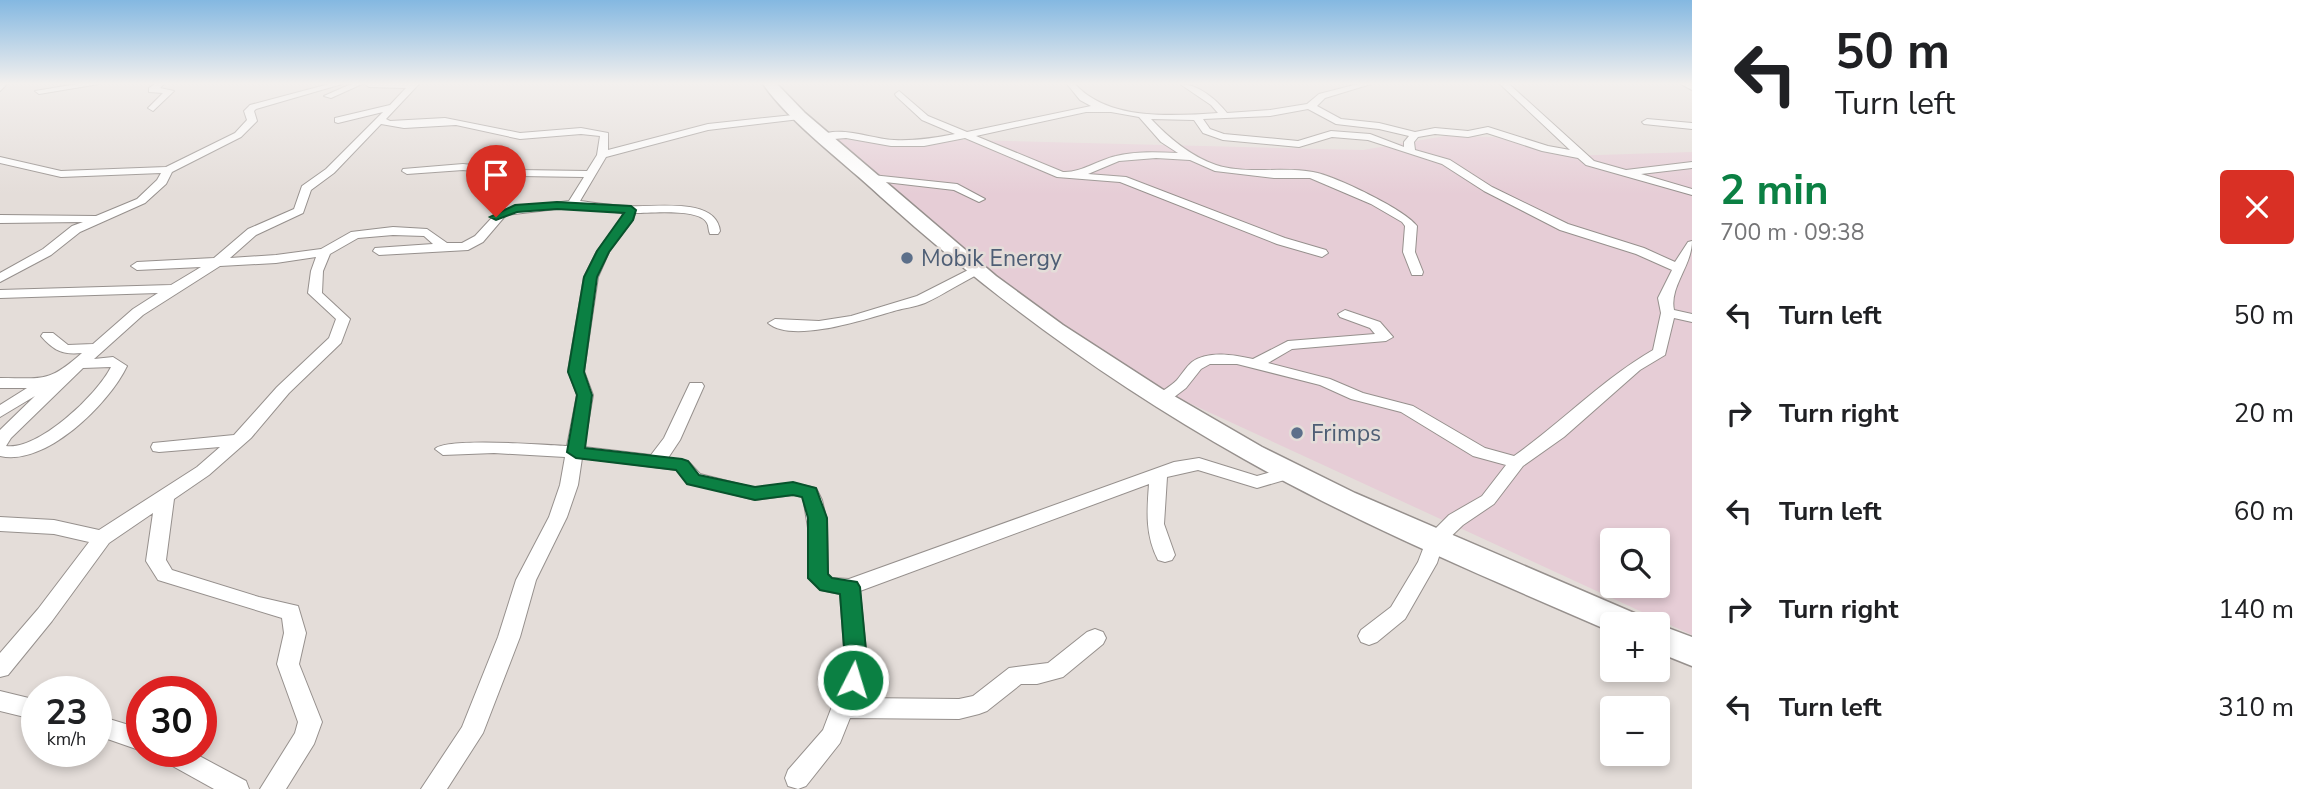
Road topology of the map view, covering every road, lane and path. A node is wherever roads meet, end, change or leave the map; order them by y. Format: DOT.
graph roads {
  1 [pos="252,121"];
  2 [pos="381,121"];
  3 [pos="760,121"];
  4 [pos="805,121"];
  5 [pos="931,121"];
  6 [pos="1041,121"];
  7 [pos="1147,121"];
  8 [pos="1199,121"];
  9 [pos="1337,121"];
  10 [pos="1543,121"];
  11 [pos="1647,122"];
  12 [pos="1692,126"];
  13 [pos="1415,135"];
  14 [pos="822,136"];
  15 [pos="966,137"];
  16 [pos="1410,152"];
  17 [pos="602,155"];
  18 [pos="1580,155"];
  19 [pos="1192,157"];
  20 [pos="0,160"];
  21 [pos="1692,165"];
  22 [pos="168,170"];
  23 [pos="407,171"];
  24 [pos="1621,173"];
  25 [pos="590,174"];
  26 [pos="872,178"];
  27 [pos="1072,178"];
  28 [pos="1692,192"];
  29 [pos="979,199"];
  30 [pos="573,204"];
  31 [pos="631,210"];
  32 [pos="98,218"];
  33 [pos="0,219"];
  34 [pos="714,231"];
  35 [pos="1692,245"];
  36 [pos="444,247"];
  37 [pos="379,251"];
  38 [pos="324,252"];
  39 [pos="1322,253"];
  40 [pos="217,262"];
  41 [pos="137,266"];
  42 [pos="1677,267"];
  43 [pos="978,269"];
  44 [pos="1417,272"];
  45 [pos="0,278"];
  46 [pos="173,289"];
  47 [pos="0,294"];
  48 [pos="1668,313"];
  49 [pos="1345,314"];
  50 [pos="1692,318"];
  51 [pos="775,323"];
  52 [pos="48,336"];
  53 [pos="96,348"];
  54 [pos="80,364"];
  55 [pos="1256,364"];
  56 [pos="63,378"];
  57 [pos="0,383"];
  58 [pos="45,383"];
  59 [pos="696,386"];
  60 [pos="1163,398"];
  61 [pos="0,412"];
  62 [pos="239,440"];
  63 [pos="0,443"];
  64 [pos="159,447"];
  65 [pos="443,449"];
  66 [pos="0,450"];
  67 [pos="576,452"];
  68 [pos="655,462"];
  69 [pos="1517,462"];
  70 [pos="1292,472"];
  71 [pos="1158,474"];
  72 [pos="165,496"];
  73 [pos="0,524"];
  74 [pos="102,538"];
  75 [pos="1436,541"];
  76 [pos="1165,555"];
  77 [pos="850,587"];
  78 [pos="1600,612"];
  79 [pos="1369,636"];
  80 [pos="1095,638"];
  81 [pos="1670,643"];
  82 [pos="1692,652"];
  83 [pos="0,667"];
  84 [pos="0,701"];
  85 [pos="21,706"];
  86 [pos="843,708"];
  87 [pos="197,767"];
  88 [pos="797,778"];
  89 [pos="237,789"];
  90 [pos="272,789"];
  91 [pos="433,789"];
  1 -- 22 [label="street"];
  2 -- 17 [label="street"];
  2 -- 40 [label="street"];
  3 -- 17 [label="street"];
  4 -- 14 [label="highway"];
  5 -- 15 [label="street"];
  6 -- 15 [label="street"];
  7 -- 19 [label="street"];
  8 -- 16 [label="street"];
  9 -- 13 [label="street"];
  10 -- 18 [label="street"];
  11 -- 12 [label="street"];
  13 -- 16 [label="street"];
  13 -- 18 [label="street"];
  14 -- 15 [label="street"];
  14 -- 26 [label="highway"];
  15 -- 27 [label="street"];
  16 -- 42 [label="street"];
  17 -- 25 [label="street"];
  18 -- 24 [label="street"];
  19 -- 27 [label="street"];
  19 -- 44 [label="street"];
  20 -- 22 [label="street"];
  21 -- 24 [label="street"];
  22 -- 32 [label="street"];
  23 -- 25 [label="street"];
  24 -- 28 [label="street"];
  25 -- 30 [label="street"];
  26 -- 29 [label="street"];
  26 -- 43 [label="highway"];
  27 -- 39 [label="street"];
  30 -- 31 [label="street"];
  30 -- 36 [label="street"];
  31 -- 34 [label="street"];
  31 -- 67 [label="street"];
  32 -- 33 [label="street"];
  32 -- 45 [label="street"];
  35 -- 42 [label="street"];
  36 -- 37 [label="street"];
  36 -- 38 [label="street"];
  38 -- 40 [label="street"];
  38 -- 62 [label="street"];
  40 -- 41 [label="street"];
  40 -- 46 [label="street"];
  42 -- 48 [label="street"];
  43 -- 51 [label="street"];
  43 -- 60 [label="highway"];
  46 -- 47 [label="street"];
  46 -- 53 [label="street"];
  48 -- 50 [label="street"];
  48 -- 69 [label="street"];
  49 -- 55 [label="street"];
  52 -- 53 [label="street"];
  53 -- 54 [label="street"];
  54 -- 56 [label="street"];
  54 -- 66 [label="street"];
  55 -- 60 [label="street"];
  55 -- 69 [label="street"];
  56 -- 58 [label="street"];
  56 -- 63 [label="street"];
  57 -- 58 [label="street"];
  58 -- 61 [label="street"];
  59 -- 68 [label="street"];
  60 -- 70 [label="highway"];
  62 -- 64 [label="street"];
  62 -- 72 [label="street"];
  65 -- 67 [label="street"];
  67 -- 68 [label="street"];
  67 -- 91 [label="street"];
  68 -- 77 [label="street"];
  69 -- 75 [label="street"];
  70 -- 71 [label="street"];
  70 -- 75 [label="highway"];
  71 -- 76 [label="street"];
  71 -- 77 [label="street"];
  72 -- 74 [label="street"];
  72 -- 90 [label="street"];
  73 -- 74 [label="street"];
  74 -- 83 [label="street"];
  75 -- 78 [label="highway"];
  75 -- 79 [label="street"];
  77 -- 86 [label="street"];
  80 -- 86 [label="street"];
  81 -- 82 [label="highway"];
  84 -- 85 [label="street"];
  86 -- 88 [label="street"];
  87 -- 89 [label="street"];
}
